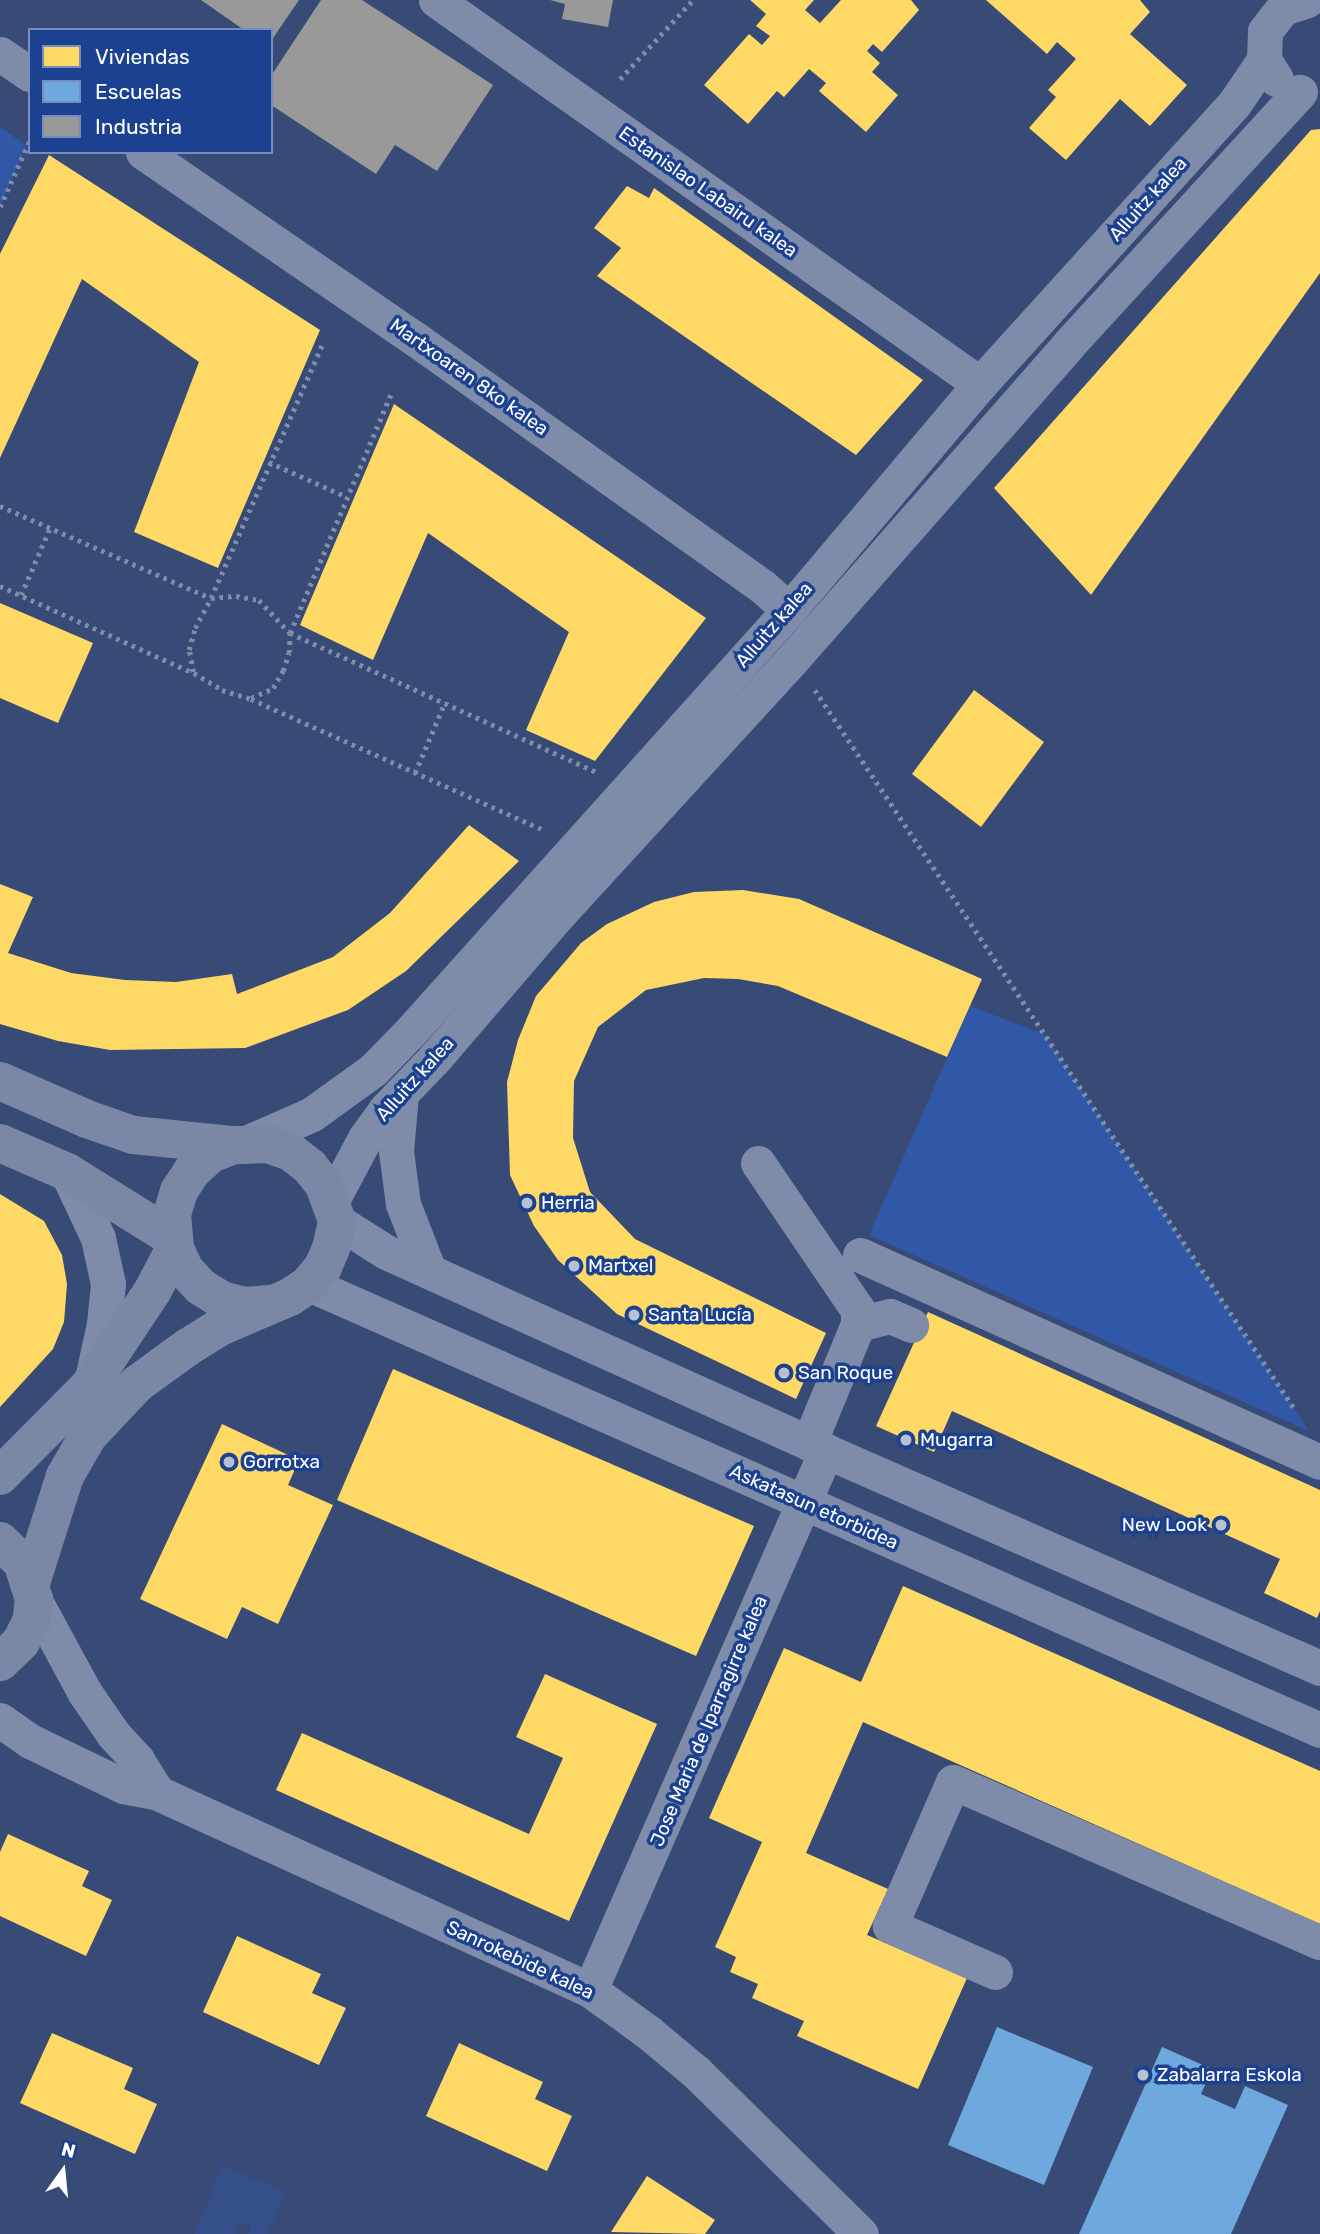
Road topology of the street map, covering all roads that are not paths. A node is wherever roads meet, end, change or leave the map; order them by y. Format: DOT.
graph roads {
  1 [pos="436,0"];
  2 [pos="1320,1"];
  3 [pos="1293,2"];
  4 [pos="0,54"];
  5 [pos="1264,60"];
  6 [pos="28,73"];
  7 [pos="1310,92"];
  8 [pos="146,154"];
  9 [pos="980,384"];
  10 [pos="789,610"];
  11 [pos="0,1082"];
  12 [pos="401,1094"];
  13 [pos="0,1143"];
  14 [pos="239,1145"];
  15 [pos="758,1163"];
  16 [pos="67,1172"];
  17 [pos="334,1211"];
  18 [pos="174,1243"];
  19 [pos="860,1255"];
  20 [pos="429,1271"];
  21 [pos="309,1284"];
  22 [pos="269,1304"];
  23 [pos="858,1324"];
  24 [pos="911,1325"];
  25 [pos="90,1385"];
  26 [pos="817,1447"];
  27 [pos="1320,1462"];
  28 [pos="0,1476"];
  29 [pos="803,1501"];
  30 [pos="0,1541"];
  31 [pos="33,1591"];
  32 [pos="0,1662"];
  33 [pos="1320,1668"];
  34 [pos="0,1720"];
  35 [pos="1320,1730"];
  36 [pos="158,1793"];
  37 [pos="1320,1942"];
  38 [pos="995,1972"];
  39 [pos="590,1990"];
  40 [pos="861,2234"];
  1 -- 9 [label="street, Estanislao Labairu kalea"];
  2 -- 3 [label="street"];
  3 -- 5 [label="street"];
  4 -- 6 [label="street"];
  5 -- 7 [label="street"];
  5 -- 9 [label="street, Alluitz kalea"];
  7 -- 12 [label="street, Alluitz kalea"];
  8 -- 10 [label="street, Martxoaren 8ko kalea"];
  9 -- 10 [label="street, Alluitz kalea"];
  10 -- 14 [label="street, Alluitz kalea"];
  11 -- 14 [label="street"];
  12 -- 17 [label="street, Alluitz kalea"];
  12 -- 20 [label="street"];
  13 -- 16 [label="street"];
  14 -- 17 [label="street"];
  14 -- 18 [label="street"];
  15 -- 23 [label="street"];
  16 -- 18 [label="street"];
  16 -- 25 [label="street"];
  17 -- 20 [label="street"];
  17 -- 21 [label="street"];
  18 -- 22 [label="street"];
  18 -- 25 [label="street"];
  19 -- 27 [label="street"];
  20 -- 26 [label="street"];
  21 -- 22 [label="street"];
  21 -- 29 [label="street, Askatasun etorbidea"];
  22 -- 31 [label="street"];
  23 -- 24 [label="street"];
  23 -- 26 [label="street, Jose Maria de Iparragirre kalea"];
  25 -- 28 [label="street"];
  26 -- 29 [label="street, Jose Maria de Iparragirre kalea"];
  26 -- 33 [label="street"];
  29 -- 35 [label="street, Askatasun etorbidea"];
  29 -- 39 [label="street, Jose Maria de Iparragirre kalea"];
  30 -- 31 [label="street"];
  31 -- 32 [label="street"];
  31 -- 36 [label="street"];
  34 -- 36 [label="street, Sanrokebide kalea"];
  36 -- 39 [label="street, Sanrokebide kalea"];
  37 -- 38 [label="street"];
  39 -- 40 [label="street, Sanrokebide kalea"];
}
